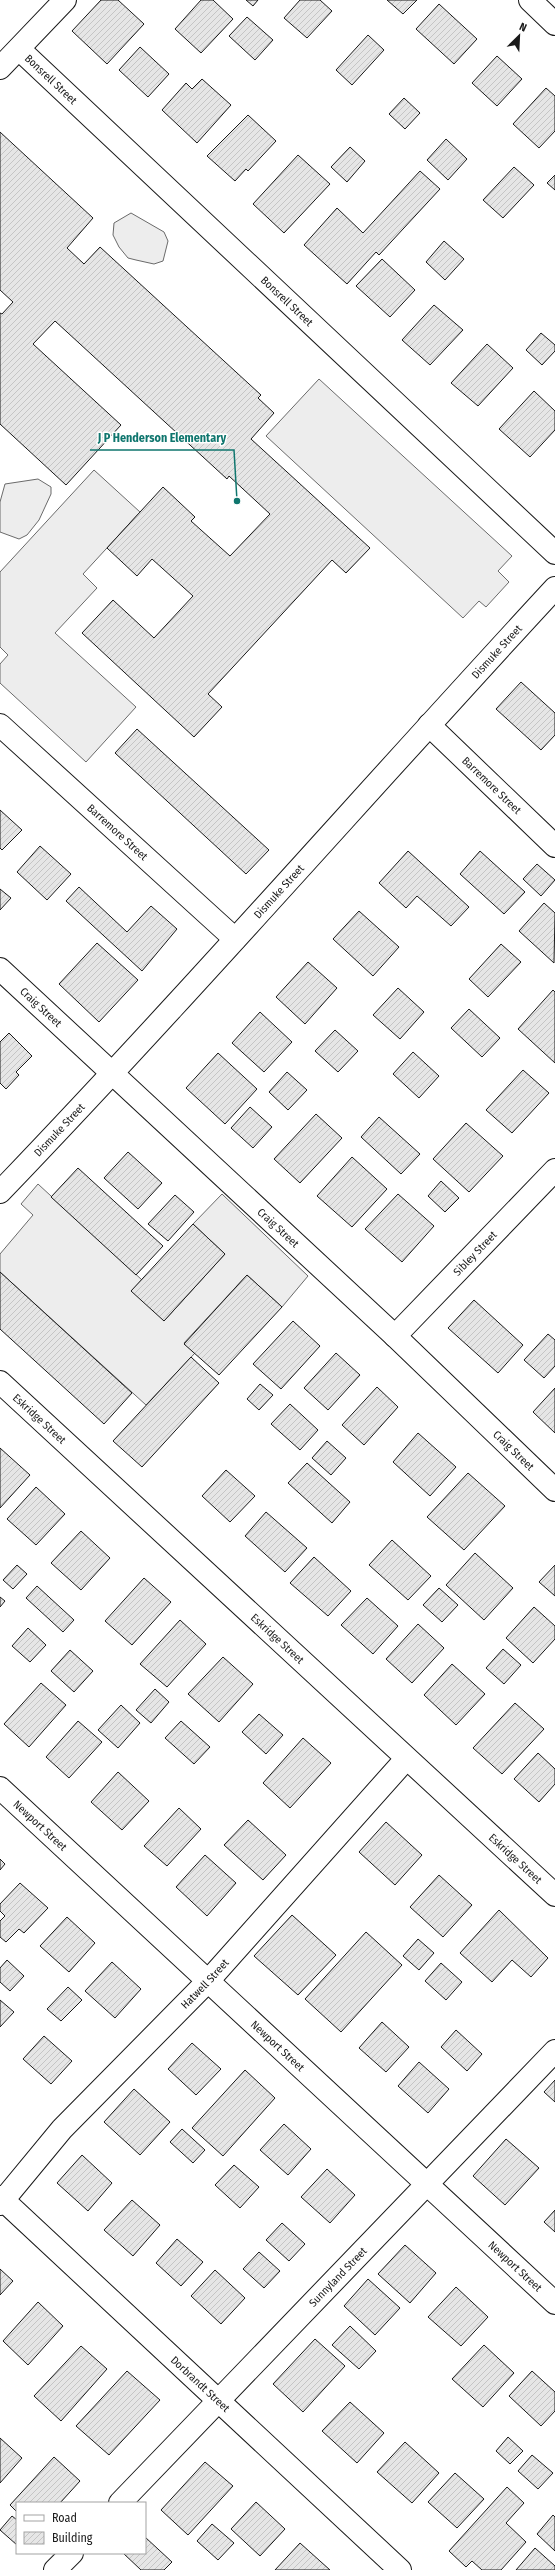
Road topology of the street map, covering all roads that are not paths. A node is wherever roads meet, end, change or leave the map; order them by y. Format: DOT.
graph roads {
  1 [pos="65,0"];
  2 [pos="530,0"];
  3 [pos="555,24"];
  4 [pos="19,49"];
  5 [pos="0,68"];
  6 [pos="555,553"];
  7 [pos="555,588"];
  8 [pos="0,724"];
  9 [pos="429,725"];
  10 [pos="555,846"];
  11 [pos="235,939"];
  12 [pos="0,969"];
  13 [pos="112,1075"];
  14 [pos="555,1170"];
  15 [pos="0,1192"];
  16 [pos="395,1336"];
  17 [pos="0,1382"];
  18 [pos="555,1490"];
  19 [pos="406,1759"];
  20 [pos="0,1788"];
  21 [pos="555,1895"];
  22 [pos="209,1980"];
  23 [pos="555,2051"];
  24 [pos="427,2183"];
  25 [pos="1,2201"];
  26 [pos="555,2303"];
  27 [pos="219,2402"];
  28 [pos="121,2502"];
  29 [pos="71,2554"];
  30 [pos="55,2570"];
  31 [pos="400,2570"];
  1 -- 4 [label="street"];
  2 -- 3 [label="street"];
  4 -- 5 [label="street"];
  4 -- 6 [label="street, Bonsrell Street"];
  7 -- 9 [label="street, Dismuke Street"];
  8 -- 11 [label="street, Barremore Street"];
  9 -- 10 [label="street, Barremore Street"];
  9 -- 11 [label="street, Dismuke Street"];
  11 -- 13 [label="street, Dismuke Street"];
  12 -- 13 [label="street, Craig Street"];
  13 -- 15 [label="street, Dismuke Street"];
  13 -- 16 [label="street, Craig Street"];
  14 -- 16 [label="street, Sibley Street"];
  16 -- 18 [label="street, Craig Street"];
  17 -- 19 [label="street, Eskridge Street"];
  19 -- 21 [label="street, Eskridge Street"];
  19 -- 22 [label="street, Hatwell Street"];
  20 -- 22 [label="street, Newport Street"];
  22 -- 24 [label="street, Newport Street"];
  22 -- 25 [label="street, Hatwell Street"];
  23 -- 24 [label="street, Sunnyland Street"];
  24 -- 26 [label="street, Newport Street"];
  24 -- 27 [label="street, Sunnyland Street"];
  25 -- 27 [label="street, Dorbrandt Street"];
  27 -- 28 [label="street, Sunnyland Street"];
  27 -- 31 [label="street, Dorbrandt Street"];
  29 -- 30 [label="street"];
}
